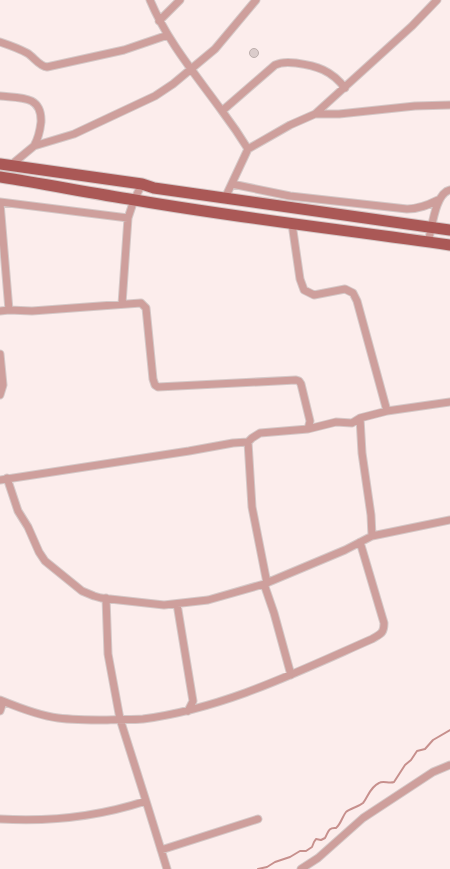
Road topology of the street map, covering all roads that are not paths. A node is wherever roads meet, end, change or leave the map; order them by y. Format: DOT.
graph roads {
  1 [pos="150,0"];
  2 [pos="180,0"];
  3 [pos="256,0"];
  4 [pos="437,0"];
  5 [pos="159,21"];
  6 [pos="168,35"];
  7 [pos="0,42"];
  8 [pos="191,70"];
  9 [pos="345,88"];
  10 [pos="0,96"];
  11 [pos="450,105"];
  12 [pos="222,111"];
  13 [pos="315,114"];
  14 [pos="34,146"];
  15 [pos="248,149"];
  16 [pos="6,165"];
  17 [pos="0,177"];
  18 [pos="142,184"];
  19 [pos="232,184"];
  20 [pos="450,190"];
  21 [pos="225,198"];
  22 [pos="134,200"];
  23 [pos="438,200"];
  24 [pos="0,202"];
  25 [pos="128,218"];
  26 [pos="292,224"];
  27 [pos="432,227"];
  28 [pos="450,230"];
  29 [pos="428,242"];
  30 [pos="450,245"];
  31 [pos="122,304"];
  32 [pos="9,310"];
  33 [pos="0,311"];
  34 [pos="0,354"];
  35 [pos="0,395"];
  36 [pos="450,402"];
  37 [pos="387,411"];
  38 [pos="360,418"];
  39 [pos="308,429"];
  40 [pos="248,442"];
  41 [pos="4,480"];
  42 [pos="450,520"];
  43 [pos="372,536"];
  44 [pos="360,542"];
  45 [pos="266,584"];
  46 [pos="106,598"];
  47 [pos="177,604"];
  48 [pos="291,675"];
  49 [pos="2,701"];
  50 [pos="0,711"];
  51 [pos="188,711"];
  52 [pos="120,719"];
  53 [pos="450,765"];
  54 [pos="146,800"];
  55 [pos="0,819"];
  56 [pos="258,819"];
  57 [pos="161,850"];
  58 [pos="167,869"];
  59 [pos="301,869"];
  1 -- 5 [label="street"];
  2 -- 5 [label="street"];
  3 -- 8 [label="street"];
  4 -- 9 [label="street"];
  5 -- 6 [label="street"];
  6 -- 7 [label="street"];
  6 -- 8 [label="street"];
  8 -- 12 [label="street"];
  8 -- 14 [label="street"];
  9 -- 12 [label="street"];
  9 -- 13 [label="street"];
  10 -- 14 [label="street"];
  11 -- 13 [label="street"];
  12 -- 15 [label="street"];
  13 -- 15 [label="street"];
  14 -- 16 [label="street"];
  15 -- 19 [label="street"];
  16 -- 18 [label="main road"];
  17 -- 22 [label="main road"];
  18 -- 21 [label="main road"];
  18 -- 22 [label="street"];
  19 -- 21 [label="street"];
  19 -- 23 [label="street"];
  20 -- 23 [label="street"];
  21 -- 27 [label="main road"];
  22 -- 25 [label="street"];
  22 -- 26 [label="main road"];
  23 -- 27 [label="street"];
  24 -- 25 [label="street"];
  24 -- 32 [label="street"];
  25 -- 31 [label="street"];
  26 -- 29 [label="main road"];
  26 -- 37 [label="street"];
  27 -- 28 [label="main road"];
  27 -- 29 [label="street"];
  29 -- 30 [label="main road"];
  31 -- 32 [label="street"];
  31 -- 39 [label="street"];
  32 -- 33 [label="street"];
  34 -- 35 [label="street"];
  36 -- 37 [label="street"];
  37 -- 38 [label="street"];
  38 -- 39 [label="street"];
  38 -- 43 [label="street"];
  39 -- 40 [label="street"];
  40 -- 41 [label="street"];
  40 -- 45 [label="street"];
  41 -- 46 [label="street"];
  42 -- 43 [label="street"];
  43 -- 44 [label="street"];
  44 -- 45 [label="street"];
  44 -- 48 [label="street"];
  45 -- 47 [label="street"];
  45 -- 48 [label="street"];
  46 -- 47 [label="street"];
  46 -- 52 [label="street"];
  47 -- 51 [label="street"];
  48 -- 51 [label="street"];
  49 -- 50 [label="street"];
  49 -- 52 [label="street"];
  51 -- 52 [label="street"];
  52 -- 54 [label="street"];
  53 -- 59 [label="street"];
  54 -- 55 [label="street"];
  54 -- 57 [label="street"];
  56 -- 57 [label="street"];
  57 -- 58 [label="street"];
}
